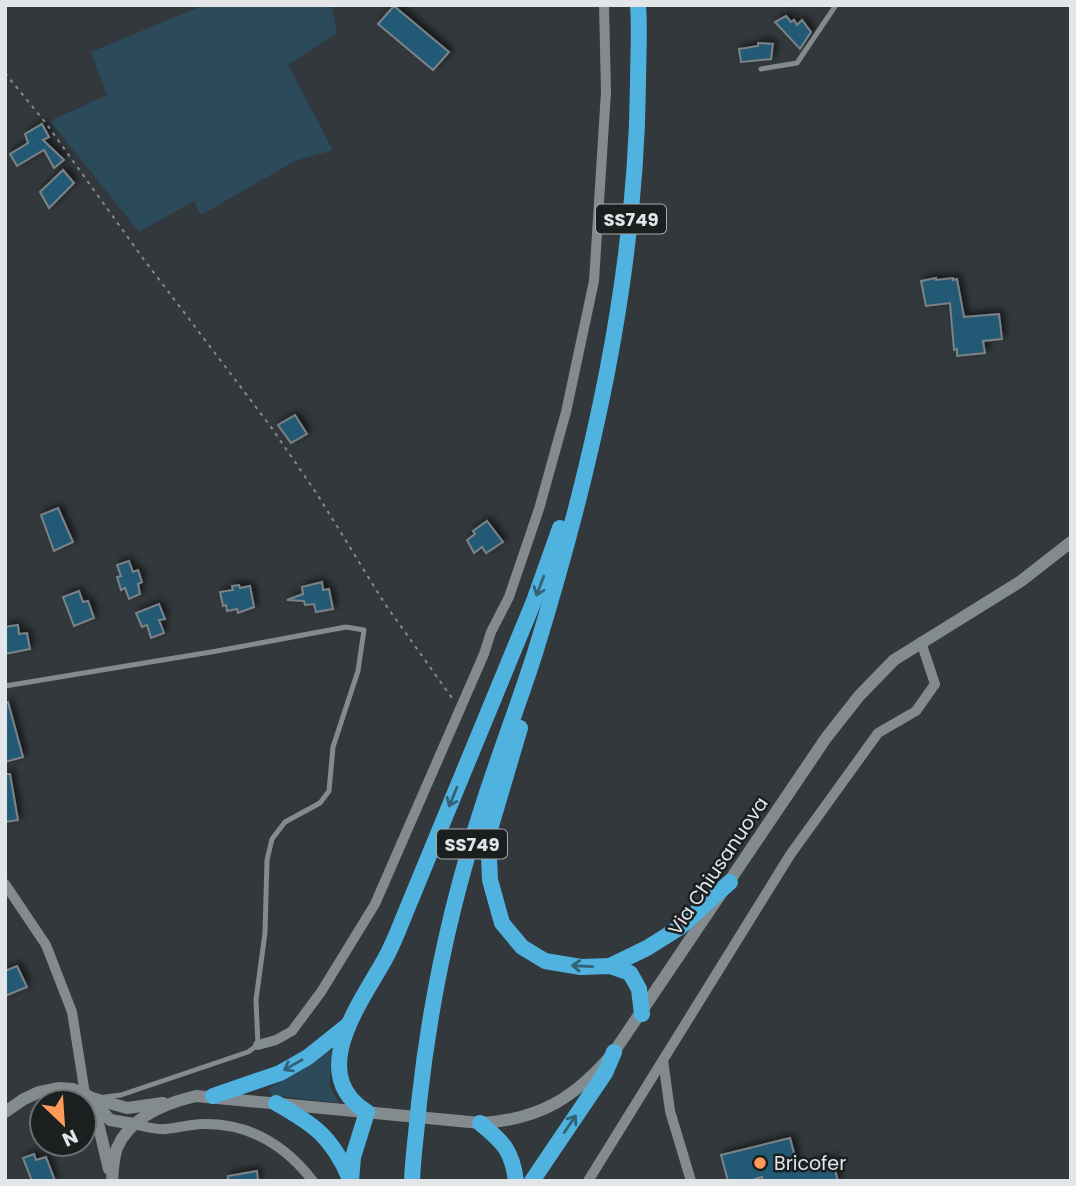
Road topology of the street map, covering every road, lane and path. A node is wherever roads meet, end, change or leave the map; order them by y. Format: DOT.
graph roads {
  1 [pos="604,5"];
  2 [pos="638,5"];
  3 [pos="836,5"];
  4 [pos="761,69"];
  5 [pos="5,73"];
  6 [pos="594,430"];
  7 [pos="1071,542"];
  8 [pos="558,575"];
  9 [pos="920,642"];
  10 [pos="5,686"];
  11 [pos="460,709"];
  12 [pos="730,882"];
  13 [pos="5,884"];
  14 [pos="610,965"];
  15 [pos="642,1014"];
  16 [pos="348,1025"];
  17 [pos="258,1045"];
  18 [pos="614,1052"];
  19 [pos="663,1060"];
  20 [pos="86,1088"];
  21 [pos="98,1096"];
  22 [pos="213,1096"];
  23 [pos="28,1097"];
  24 [pos="98,1099"];
  25 [pos="167,1103"];
  26 [pos="276,1103"];
  27 [pos="98,1107"];
  28 [pos="5,1112"];
  29 [pos="376,1113"];
  30 [pos="472,1122"];
  31 [pos="134,1124"];
  32 [pos="98,1131"];
  33 [pos="112,1181"];
  34 [pos="313,1181"];
  35 [pos="351,1181"];
  36 [pos="412,1181"];
  37 [pos="516,1181"];
  38 [pos="532,1181"];
  39 [pos="589,1181"];
  40 [pos="691,1181"];
  1 -- 11 [label="street"];
  2 -- 6 [label="highway, SS749"];
  3 -- 4 [label="lane"];
  5 -- 11 [label="path"];
  6 -- 8 [label="highway, SS749"];
  6 -- 16 [label="highway, one-way"];
  7 -- 9 [label="street, Via Chiusanuova"];
  14 -- 8 [label="highway, one-way"];
  8 -- 36 [label="highway, SS749"];
  9 -- 12 [label="street, Via Chiusanuova"];
  9 -- 19 [label="street"];
  10 -- 17 [label="lane"];
  11 -- 17 [label="street"];
  12 -- 14 [label="highway"];
  12 -- 15 [label="street, Via Chiusanuova"];
  13 -- 20 [label="street"];
  14 -- 15 [label="highway"];
  15 -- 18 [label="street, Via Chiusanuova"];
  16 -- 22 [label="highway, one-way"];
  16 -- 29 [label="highway"];
  17 -- 21 [label="lane"];
  18 -- 30 [label="street, Via Chiusanuova"];
  38 -- 18 [label="highway, one-way"];
  19 -- 39 [label="street"];
  19 -- 40 [label="street"];
  22 -- 25 [label="street, Via Chiusanuova"];
  22 -- 26 [label="street, Via Chiusanuova"];
  23 -- 28 [label="street, Via Chiusanuova"];
  24 -- 25 [label="street, Via Chiusanuova"];
  25 -- 31 [label="street"];
  26 -- 29 [label="street, Via Chiusanuova"];
  26 -- 35 [label="highway"];
  27 -- 31 [label="street"];
  29 -- 30 [label="street, Via Chiusanuova"];
  29 -- 35 [label="highway"];
  30 -- 37 [label="highway"];
  31 -- 33 [label="street"];
  31 -- 34 [label="street"];
  32 -- 33 [label="street"];
}
